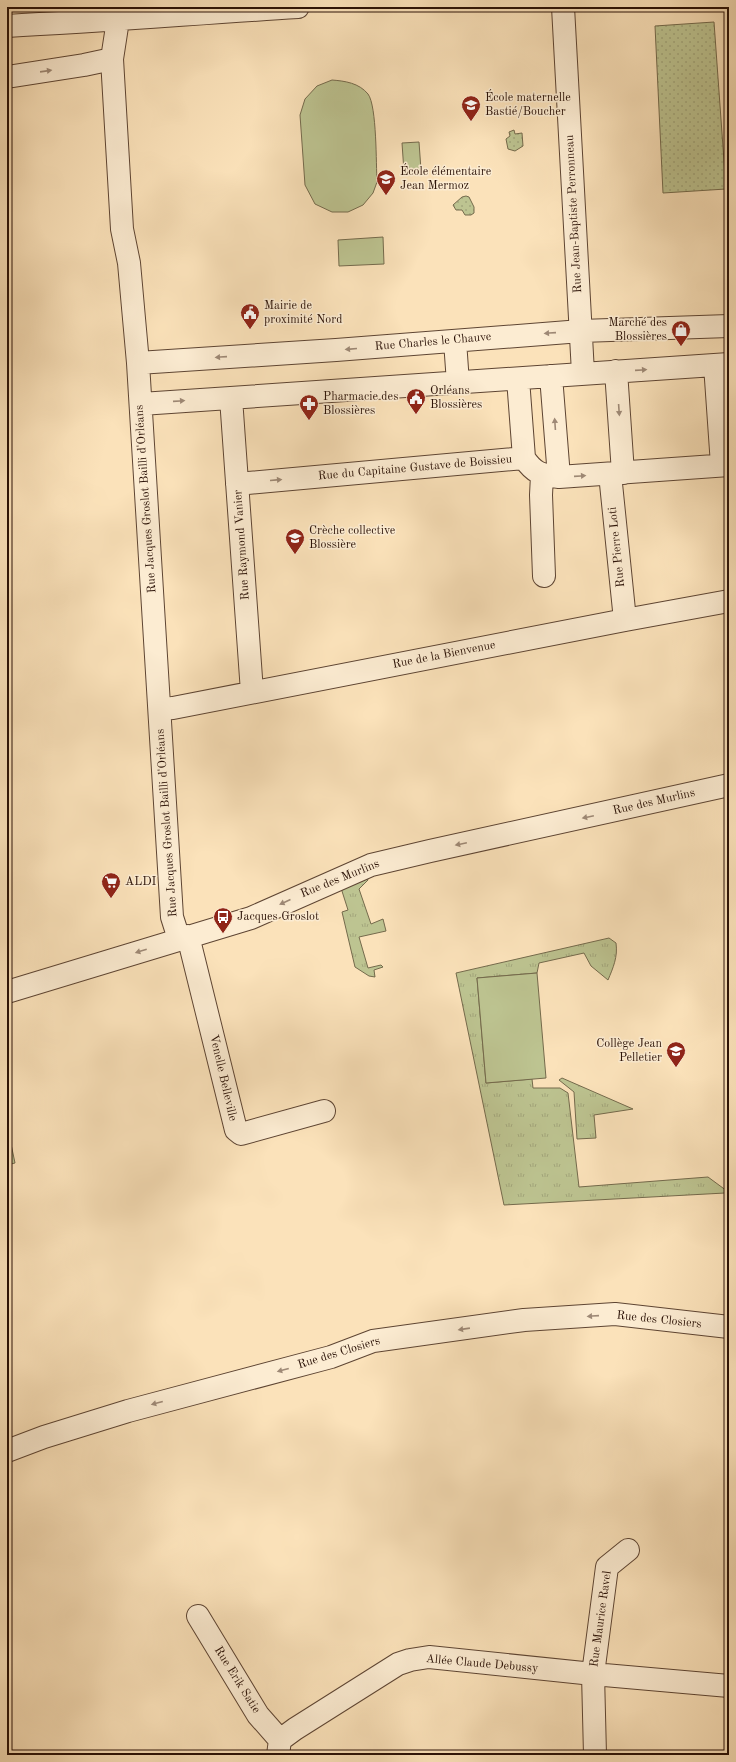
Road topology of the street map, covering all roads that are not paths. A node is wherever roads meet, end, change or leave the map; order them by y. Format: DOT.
graph roads {
  1 [pos="298,7"];
  2 [pos="563,7"];
  3 [pos="122,14"];
  4 [pos="7,26"];
  5 [pos="112,59"];
  6 [pos="7,77"];
  7 [pos="729,326"];
  8 [pos="581,331"];
  9 [pos="455,341"];
  10 [pos="138,363"];
  11 [pos="722,364"];
  12 [pos="616,371"];
  13 [pos="584,373"];
  14 [pos="551,376"];
  15 [pos="518,379"];
  16 [pos="458,382"];
  17 [pos="231,398"];
  18 [pos="140,404"];
  19 [pos="524,458"];
  20 [pos="726,465"];
  21 [pos="617,473"];
  22 [pos="551,476"];
  23 [pos="238,484"];
  24 [pos="544,576"];
  25 [pos="729,601"];
  26 [pos="625,620"];
  27 [pos="252,692"];
  28 [pos="160,709"];
  29 [pos="729,785"];
  30 [pos="183,938"];
  31 [pos="7,992"];
  32 [pos="324,1111"];
  33 [pos="729,1327"];
  34 [pos="7,1451"];
  35 [pos="628,1550"];
  36 [pos="198,1616"];
  37 [pos="593,1674"];
  38 [pos="729,1686"];
  39 [pos="279,1747"];
  40 [pos="595,1755"];
  1 -- 3 [label="street"];
  2 -- 8 [label="street, Rue Jean-Baptiste Perronneau"];
  3 -- 4 [label="street"];
  3 -- 5 [label="street, Rue Jacques Groslot Bailli d'Orléans"];
  6 -- 5 [label="street, one-way"];
  5 -- 10 [label="street, Rue Jacques Groslot Bailli d'Orléans"];
  7 -- 8 [label="street, Rue Charles le Chauve"];
  8 -- 9 [label="street, Rue Charles le Chauve, one-way"];
  8 -- 13 [label="street, Rue Jean-Baptiste Perronneau"];
  9 -- 10 [label="street, Rue Charles le Chauve, one-way"];
  9 -- 16 [label="street"];
  10 -- 18 [label="street, Rue Jacques Groslot Bailli d'Orléans"];
  12 -- 11 [label="street, one-way"];
  11 -- 20 [label="street"];
  12 -- 13 [label="street"];
  12 -- 21 [label="street, Rue Pierre Loti, one-way"];
  13 -- 14 [label="street"];
  14 -- 15 [label="street"];
  22 -- 14 [label="street, one-way"];
  15 -- 16 [label="street"];
  15 -- 19 [label="street"];
  16 -- 17 [label="street"];
  18 -- 17 [label="street, one-way"];
  17 -- 23 [label="street, Rue Raymond Vanier"];
  18 -- 28 [label="street, Rue Jacques Groslot Bailli d'Orléans"];
  19 -- 22 [label="street, Rue du Capitaine Gustave de Boissieu"];
  23 -- 19 [label="street, Rue du Capitaine Gustave de Boissieu, one-way"];
  20 -- 21 [label="street"];
  22 -- 21 [label="street, one-way"];
  21 -- 26 [label="street, Rue Pierre Loti"];
  22 -- 24 [label="street"];
  23 -- 27 [label="street, Rue Raymond Vanier"];
  25 -- 26 [label="street, Rue de la Bienvenue"];
  26 -- 27 [label="street, Rue de la Bienvenue"];
  27 -- 28 [label="street, Rue de la Bienvenue"];
  28 -- 30 [label="street, Rue Jacques Groslot Bailli d'Orléans"];
  29 -- 30 [label="street, Rue des Murlins, one-way"];
  30 -- 31 [label="street, Rue des Murlins, one-way"];
  30 -- 32 [label="street, Venelle Belleville"];
  33 -- 34 [label="street, Rue des Closiers, one-way"];
  35 -- 37 [label="street, Rue Maurice Ravel"];
  36 -- 39 [label="street, Rue Erik Satie"];
  37 -- 38 [label="street, Allée Claude Debussy"];
  37 -- 39 [label="street, Allée Claude Debussy"];
  37 -- 40 [label="street"];
}
